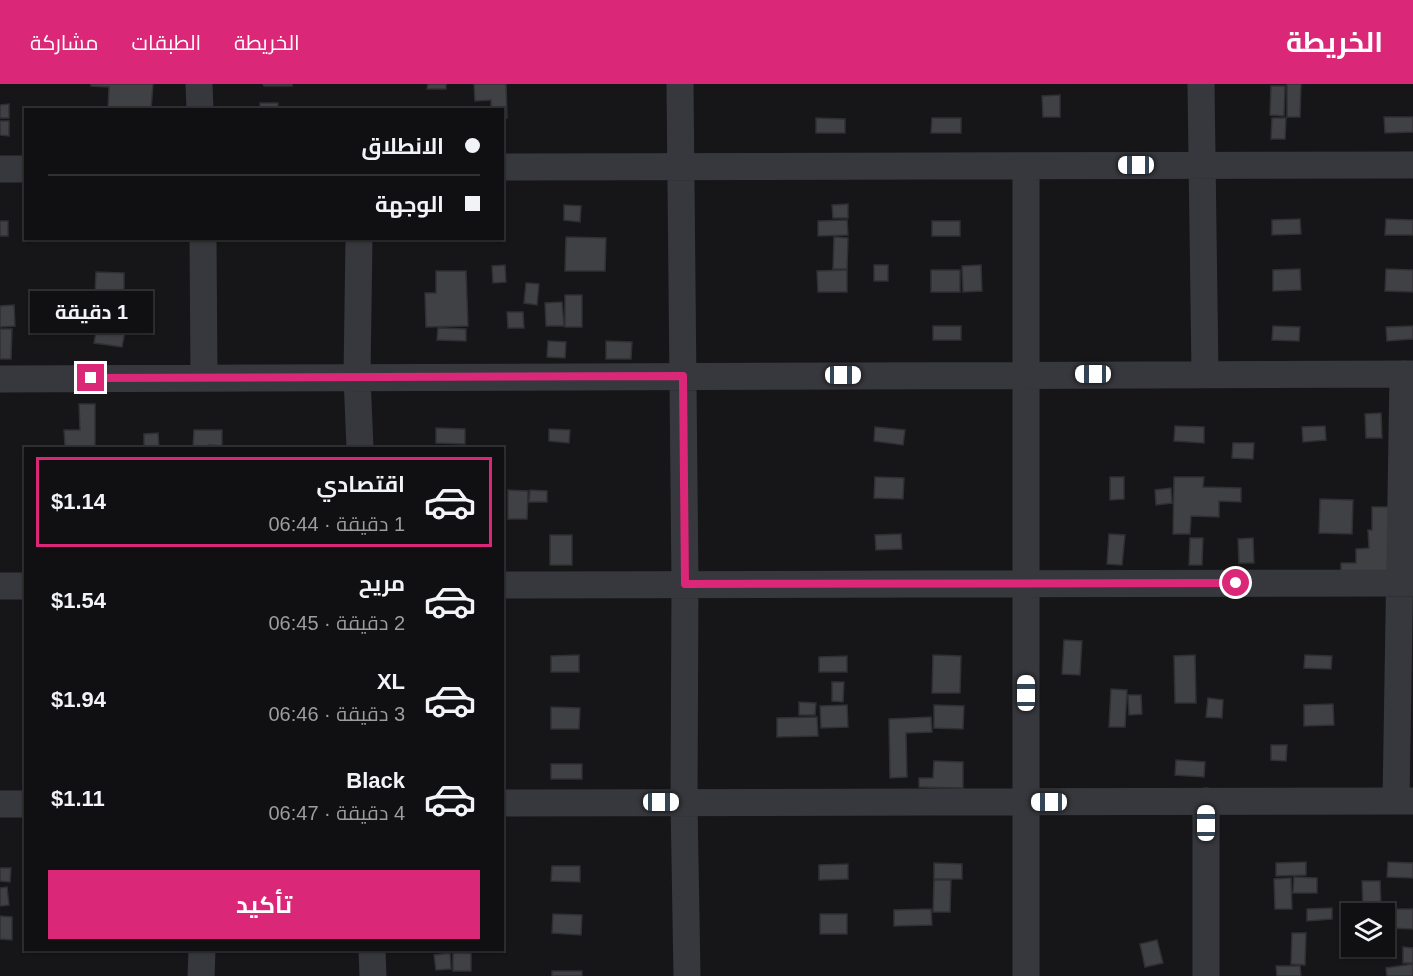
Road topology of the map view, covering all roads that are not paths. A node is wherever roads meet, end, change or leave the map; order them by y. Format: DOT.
graph roads {
  1 [pos="199,84"];
  2 [pos="680,84"];
  3 [pos="1201,84"];
  4 [pos="200,108"];
  5 [pos="1202,165"];
  6 [pos="1413,165"];
  7 [pos="1026,166"];
  8 [pos="504,167"];
  9 [pos="681,167"];
  10 [pos="0,169"];
  11 [pos="24,169"];
  12 [pos="203,240"];
  13 [pos="359,240"];
  14 [pos="1205,374"];
  15 [pos="1408,374"];
  16 [pos="1026,375"];
  17 [pos="683,376"];
  18 [pos="357,377"];
  19 [pos="204,378"];
  20 [pos="0,379"];
  21 [pos="360,447"];
  22 [pos="1406,583"];
  23 [pos="685,584"];
  24 [pos="1026,584"];
  25 [pos="504,585"];
  26 [pos="0,586"];
  27 [pos="24,586"];
  28 [pos="1206,801"];
  29 [pos="1405,801"];
  30 [pos="684,802"];
  31 [pos="1026,802"];
  32 [pos="504,803"];
  33 [pos="0,804"];
  34 [pos="24,804"];
  35 [pos="201,951"];
  36 [pos="372,951"];
  37 [pos="201,976"];
  38 [pos="374,976"];
  39 [pos="687,976"];
  40 [pos="1026,976"];
  41 [pos="1206,976"];
  1 -- 4 [label="street"];
  2 -- 9 [label="street"];
  3 -- 5 [label="street"];
  5 -- 6 [label="street"];
  5 -- 7 [label="street"];
  5 -- 14 [label="street"];
  7 -- 9 [label="street"];
  7 -- 16 [label="street"];
  8 -- 9 [label="street"];
  9 -- 17 [label="street"];
  10 -- 11 [label="street"];
  12 -- 19 [label="street"];
  13 -- 18 [label="street"];
  14 -- 15 [label="street"];
  14 -- 16 [label="street"];
  15 -- 22 [label="street"];
  16 -- 17 [label="street"];
  16 -- 24 [label="street"];
  17 -- 18 [label="street"];
  17 -- 23 [label="street"];
  18 -- 19 [label="street"];
  18 -- 21 [label="street"];
  19 -- 20 [label="street"];
  22 -- 24 [label="street"];
  22 -- 29 [label="street"];
  23 -- 24 [label="street"];
  23 -- 25 [label="street"];
  23 -- 30 [label="street"];
  24 -- 31 [label="street"];
  26 -- 27 [label="street"];
  28 -- 29 [label="street"];
  28 -- 31 [label="street"];
  28 -- 41 [label="street"];
  30 -- 31 [label="street"];
  30 -- 32 [label="street"];
  30 -- 39 [label="street"];
  31 -- 40 [label="street"];
  33 -- 34 [label="street"];
  35 -- 37 [label="street"];
  36 -- 38 [label="street"];
}
